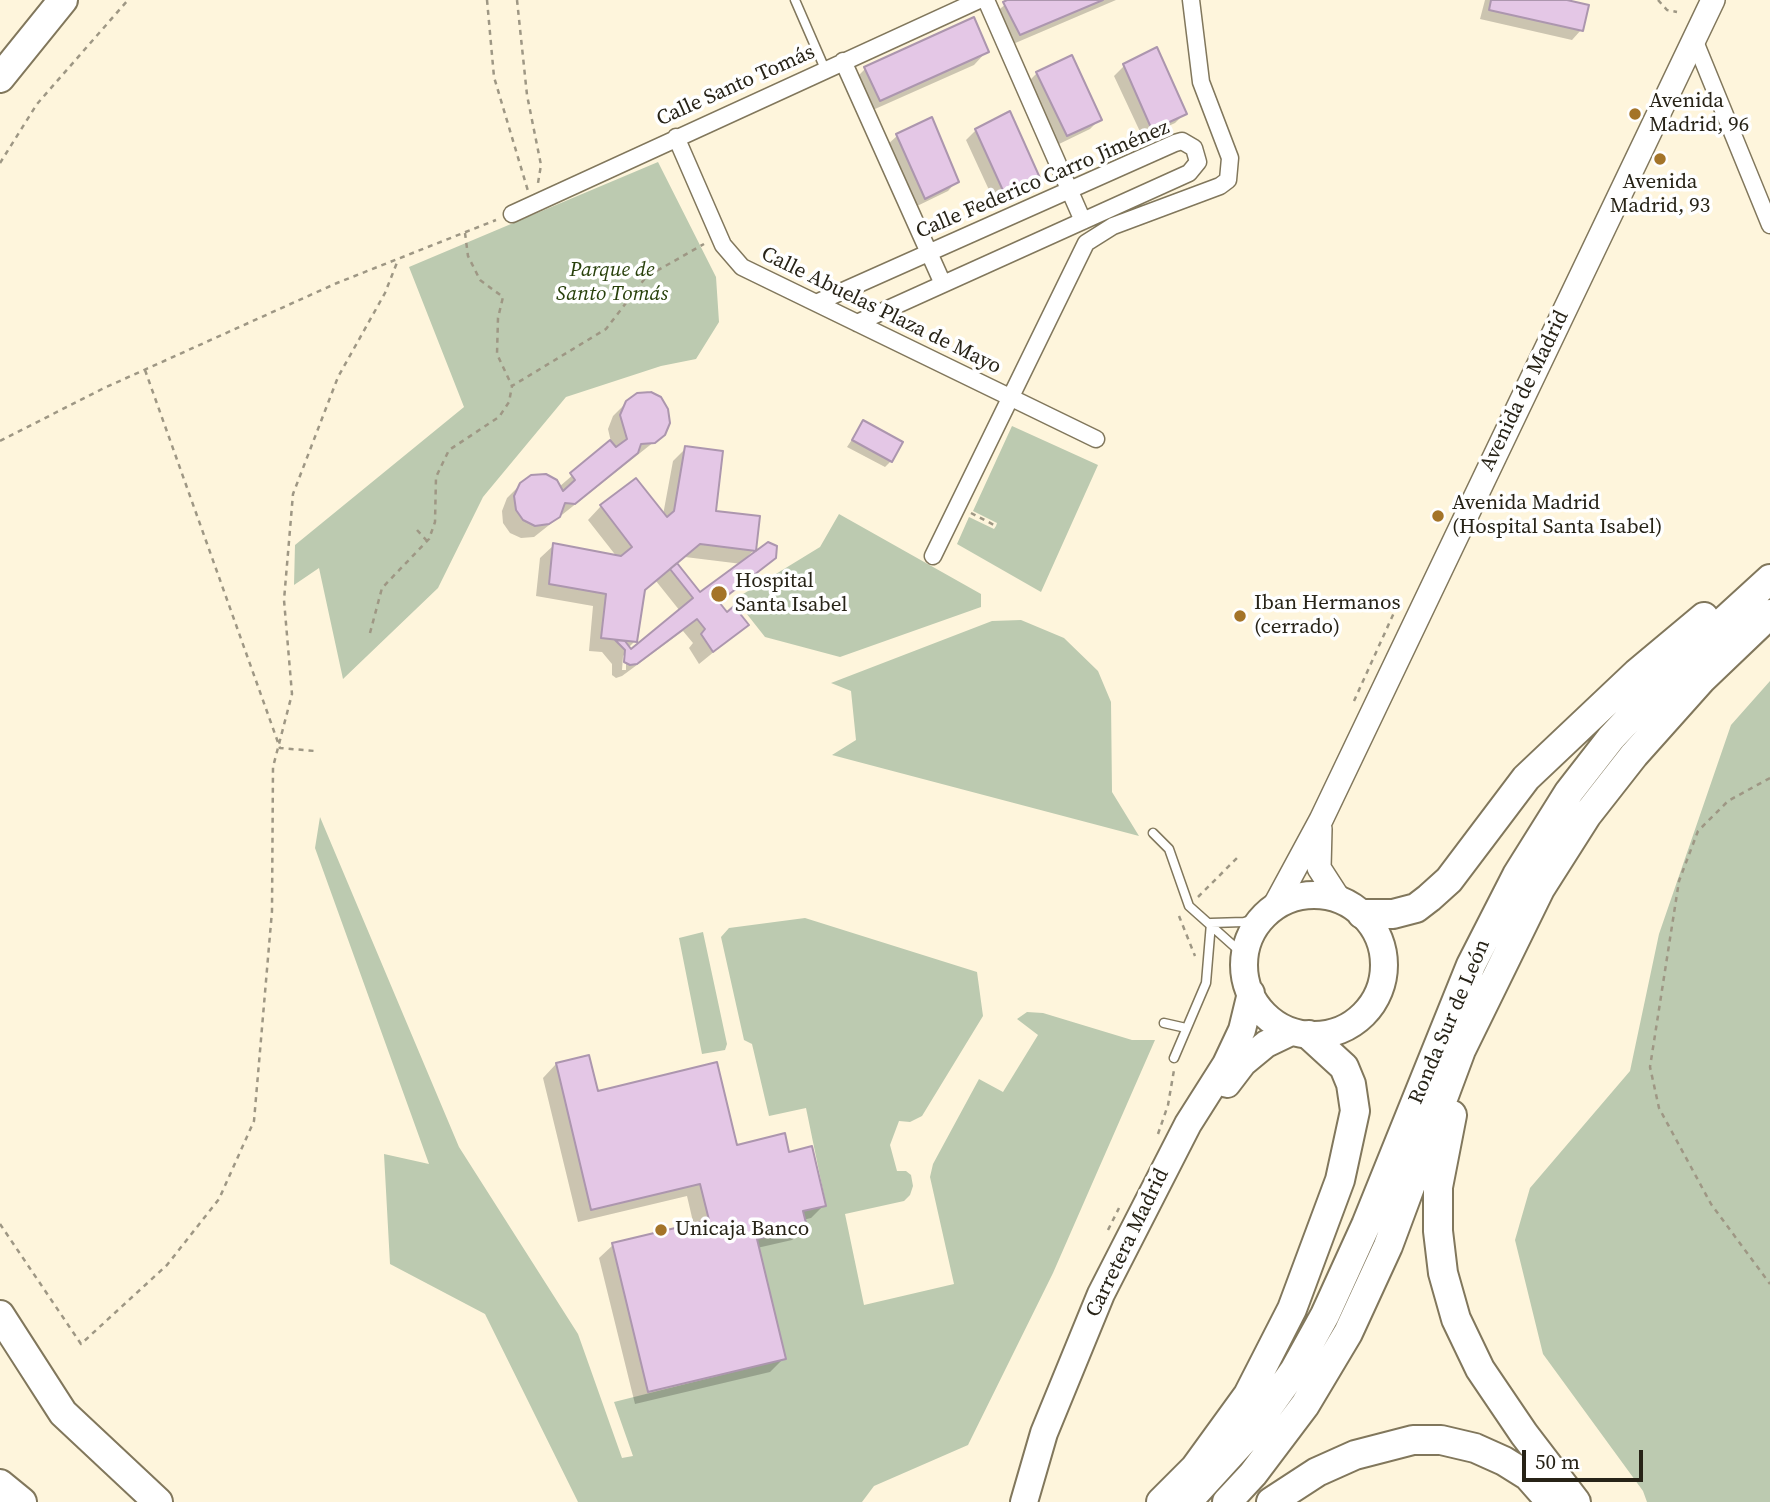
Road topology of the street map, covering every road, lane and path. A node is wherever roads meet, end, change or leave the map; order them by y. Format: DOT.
graph roads {
  1 [pos="64,0"];
  2 [pos="128,0"];
  3 [pos="487,0"];
  4 [pos="517,0"];
  5 [pos="795,0"];
  6 [pos="979,0"];
  7 [pos="986,0"];
  8 [pos="1191,0"];
  9 [pos="1658,0"];
  10 [pos="1713,0"];
  11 [pos="1677,12"];
  12 [pos="1695,39"];
  13 [pos="843,61"];
  14 [pos="825,69"];
  15 [pos="0,78"];
  16 [pos="676,137"];
  17 [pos="0,163"];
  18 [pos="1069,190"];
  19 [pos="536,200"];
  20 [pos="512,214"];
  21 [pos="1083,221"];
  22 [pos="1770,225"];
  23 [pos="465,233"];
  24 [pos="719,235"];
  25 [pos="928,252"];
  26 [pos="398,260"];
  27 [pos="943,284"];
  28 [pos="816,303"];
  29 [pos="857,323"];
  30 [pos="145,370"];
  31 [pos="512,386"];
  32 [pos="1009,397"];
  33 [pos="1096,439"];
  34 [pos="0,441"];
  35 [pos="957,506"];
  36 [pos="996,526"];
  37 [pos="417,530"];
  38 [pos="427,541"];
  39 [pos="933,555"];
  40 [pos="1770,567"];
  41 [pos="1770,579"];
  42 [pos="1398,606"];
  43 [pos="1770,614"];
  44 [pos="370,633"];
  45 [pos="1354,701"];
  46 [pos="280,748"];
  47 [pos="315,751"];
  48 [pos="1770,778"];
  49 [pos="1321,820"];
  50 [pos="1153,834"];
  51 [pos="1237,858"];
  52 [pos="1195,899"];
  53 [pos="1351,907"];
  54 [pos="1268,911"];
  55 [pos="1178,916"];
  56 [pos="1211,923"];
  57 [pos="1245,956"];
  58 [pos="1195,959"];
  59 [pos="1498,971"];
  60 [pos="1251,993"];
  61 [pos="1164,1023"];
  62 [pos="1185,1028"];
  63 [pos="1300,1034"];
  64 [pos="1174,1058"];
  65 [pos="0,1224"];
  66 [pos="1770,1284"];
  67 [pos="0,1315"];
  68 [pos="0,1346"];
  69 [pos="63,1413"];
  70 [pos="0,1484"];
  71 [pos="22,1502"];
  72 [pos="158,1502"];
  73 [pos="1024,1502"];
  74 [pos="1039,1502"];
  75 [pos="1161,1502"];
  76 [pos="1186,1502"];
  77 [pos="1227,1502"];
  78 [pos="1271,1502"];
  79 [pos="1551,1502"];
  80 [pos="1576,1502"];
  1 -- 15 [label="highway"];
  2 -- 17 [label="path"];
  3 -- 19 [label="path"];
  4 -- 19 [label="path"];
  5 -- 14 [label="lane"];
  6 -- 13 [label="street, Calle Santo Tomás"];
  7 -- 18 [label="street"];
  8 -- 32 [label="street"];
  9 -- 11 [label="path"];
  10 -- 12 [label="main road, Avenida de Madrid"];
  12 -- 22 [label="street"];
  12 -- 49 [label="main road, Avenida de Madrid"];
  13 -- 14 [label="street, Calle Santo Tomás"];
  13 -- 25 [label="street"];
  14 -- 16 [label="street, Calle Santo Tomás"];
  16 -- 19 [label="street, Calle Santo Tomás"];
  16 -- 24 [label="street, Calle Abuelas Plaza de Mayo"];
  18 -- 21 [label="street"];
  18 -- 21 [label="street, Calle Federico Carro Jiménez"];
  18 -- 25 [label="street, Calle Federico Carro Jiménez"];
  19 -- 20 [label="street, Calle Santo Tomás"];
  20 -- 23 [label="path"];
  21 -- 27 [label="street, Calle Federico Carro Jiménez"];
  23 -- 26 [label="path"];
  23 -- 31 [label="path"];
  24 -- 28 [label="street, Calle Abuelas Plaza de Mayo"];
  24 -- 31 [label="path"];
  25 -- 27 [label="street"];
  25 -- 28 [label="street, Calle Federico Carro Jiménez"];
  26 -- 30 [label="path"];
  26 -- 46 [label="path"];
  27 -- 29 [label="street, Calle Federico Carro Jiménez"];
  28 -- 29 [label="street, Calle Abuelas Plaza de Mayo"];
  29 -- 32 [label="street, Calle Abuelas Plaza de Mayo"];
  30 -- 34 [label="path"];
  30 -- 46 [label="path"];
  31 -- 38 [label="path"];
  32 -- 33 [label="street, Calle Abuelas Plaza de Mayo"];
  32 -- 35 [label="street"];
  35 -- 36 [label="path"];
  35 -- 39 [label="street"];
  37 -- 38 [label="path"];
  38 -- 44 [label="path"];
  40 -- 53 [label="highway"];
  41 -- 76 [label="highway, Ronda Sur de León"];
  42 -- 45 [label="path"];
  43 -- 59 [label="highway, Ronda Sur de León"];
  46 -- 47 [label="path"];
  46 -- 65 [label="path"];
  48 -- 66 [label="path"];
  49 -- 53 [label="main road, Avenida de Madrid"];
  49 -- 54 [label="main road, Avenida de Madrid"];
  50 -- 56 [label="lane"];
  51 -- 52 [label="path"];
  53 -- 54 [label="highway"];
  53 -- 63 [label="highway"];
  54 -- 56 [label="lane"];
  54 -- 57 [label="highway"];
  55 -- 58 [label="path"];
  56 -- 57 [label="lane"];
  56 -- 62 [label="lane"];
  57 -- 60 [label="highway"];
  59 -- 77 [label="highway, Ronda Sur de León"];
  59 -- 80 [label="highway"];
  60 -- 63 [label="highway"];
  60 -- 73 [label="highway, Carretera Madrid"];
  61 -- 62 [label="lane"];
  62 -- 64 [label="lane"];
  63 -- 74 [label="highway, Carretera Madrid"];
  63 -- 75 [label="highway"];
  67 -- 69 [label="highway"];
  68 -- 69 [label="highway"];
  69 -- 72 [label="highway"];
  70 -- 71 [label="highway"];
  78 -- 79 [label="highway"];
}
